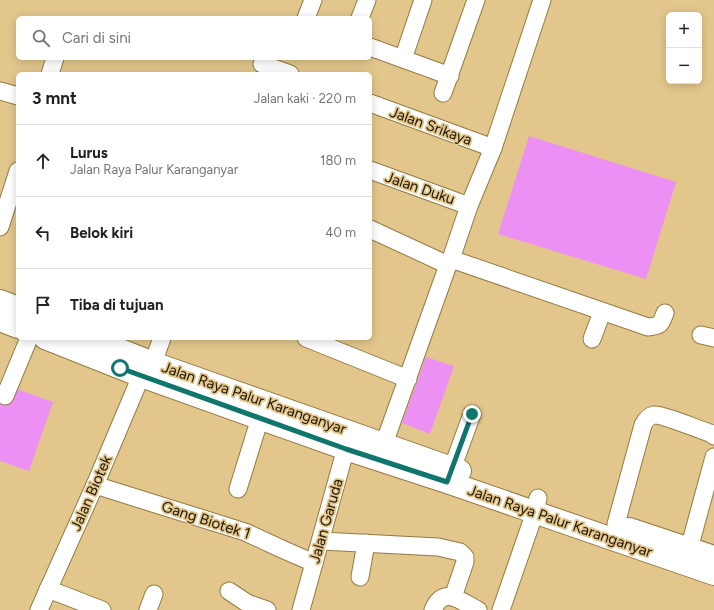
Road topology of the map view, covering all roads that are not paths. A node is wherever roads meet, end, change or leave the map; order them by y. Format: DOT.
graph roads {
  1 [pos="312,0"];
  2 [pos="367,0"];
  3 [pos="423,0"];
  4 [pos="476,0"];
  5 [pos="542,0"];
  6 [pos="307,16"];
  7 [pos="361,16"];
  8 [pos="372,48"];
  9 [pos="403,59"];
  10 [pos="54,60"];
  11 [pos="262,64"];
  12 [pos="51,72"];
  13 [pos="284,72"];
  14 [pos="450,76"];
  15 [pos="0,91"];
  16 [pos="443,93"];
  17 [pos="16,95"];
  18 [pos="372,104"];
  19 [pos="493,148"];
  20 [pos="372,171"];
  21 [pos="16,185"];
  22 [pos="13,206"];
  23 [pos="469,206"];
  24 [pos="0,227"];
  25 [pos="372,230"];
  26 [pos="449,262"];
  27 [pos="0,301"];
  28 [pos="16,307"];
  29 [pos="602,312"];
  30 [pos="665,313"];
  31 [pos="0,320"];
  32 [pos="16,326"];
  33 [pos="592,339"];
  34 [pos="28,340"];
  35 [pos="52,340"];
  36 [pos="94,340"];
  37 [pos="161,340"];
  38 [pos="311,340"];
  39 [pos="147,369"];
  40 [pos="408,379"];
  41 [pos="5,396"];
  42 [pos="472,414"];
  43 [pos="260,418"];
  44 [pos="714,436"];
  45 [pos="348,440"];
  46 [pos="381,451"];
  47 [pos="714,457"];
  48 [pos="450,475"];
  49 [pos="95,485"];
  50 [pos="238,489"];
  51 [pos="537,505"];
  52 [pos="616,524"];
  53 [pos="321,541"];
  54 [pos="366,543"];
  55 [pos="689,549"];
  56 [pos="714,557"];
  57 [pos="314,563"];
  58 [pos="714,574"];
  59 [pos="360,577"];
  60 [pos="48,590"];
  61 [pos="229,590"];
  62 [pos="154,594"];
  63 [pos="453,597"];
  64 [pos="39,610"];
  65 [pos="102,610"];
  66 [pos="148,610"];
  67 [pos="267,610"];
  68 [pos="301,610"];
  69 [pos="433,610"];
  70 [pos="478,610"];
  71 [pos="501,610"];
  1 -- 6 [label="street"];
  2 -- 7 [label="street"];
  3 -- 9 [label="street"];
  4 -- 14 [label="street"];
  5 -- 19 [label="street"];
  8 -- 9 [label="street"];
  9 -- 14 [label="street"];
  10 -- 12 [label="street"];
  11 -- 13 [label="street"];
  14 -- 16 [label="street"];
  15 -- 17 [label="street"];
  18 -- 19 [label="street, Jalan Srikaya"];
  19 -- 23 [label="street"];
  20 -- 23 [label="street, Jalan Duku"];
  21 -- 22 [label="street"];
  22 -- 24 [label="street"];
  23 -- 26 [label="street"];
  25 -- 26 [label="street"];
  26 -- 29 [label="street"];
  26 -- 40 [label="street"];
  27 -- 28 [label="main road"];
  29 -- 30 [label="street"];
  29 -- 33 [label="street"];
  31 -- 32 [label="main road"];
  34 -- 41 [label="street"];
  35 -- 39 [label="main road, Jalan Raya Palur Karanganyar"];
  36 -- 39 [label="main road, Jalan Raya Palur Karanganyar"];
  37 -- 39 [label="street, Jalan Biotek"];
  38 -- 40 [label="street"];
  39 -- 43 [label="main road, Jalan Raya Palur Karanganyar"];
  39 -- 45 [label="main road, Jalan Raya Palur Karanganyar"];
  39 -- 49 [label="street, Jalan Biotek"];
  40 -- 46 [label="street"];
  42 -- 48 [label="street"];
  43 -- 45 [label="main road, Jalan Raya Palur Karanganyar"];
  43 -- 50 [label="street"];
  44 -- 52 [label="street"];
  45 -- 46 [label="main road, Jalan Raya Palur Karanganyar"];
  45 -- 53 [label="street, Jalan Garuda"];
  46 -- 48 [label="main road, Jalan Raya Palur Karanganyar"];
  47 -- 55 [label="street"];
  48 -- 51 [label="main road, Jalan Raya Palur Karanganyar"];
  49 -- 57 [label="street, Gang Biotek 1"];
  49 -- 60 [label="street, Jalan Biotek"];
  51 -- 52 [label="main road, Jalan Raya Palur Karanganyar"];
  51 -- 58 [label="main road, Jalan Raya Palur Karanganyar"];
  51 -- 71 [label="street"];
  52 -- 55 [label="main road, Jalan Raya Palur Karanganyar"];
  53 -- 54 [label="street"];
  53 -- 57 [label="street, Jalan Garuda"];
  54 -- 59 [label="street"];
  54 -- 63 [label="street"];
  55 -- 56 [label="main road, Jalan Raya Palur Karanganyar"];
  57 -- 68 [label="street, Jalan Garuda"];
  60 -- 64 [label="street, Jalan Biotek"];
  60 -- 65 [label="street"];
  61 -- 67 [label="street"];
  62 -- 66 [label="street"];
  63 -- 69 [label="street"];
  63 -- 70 [label="street"];
}
